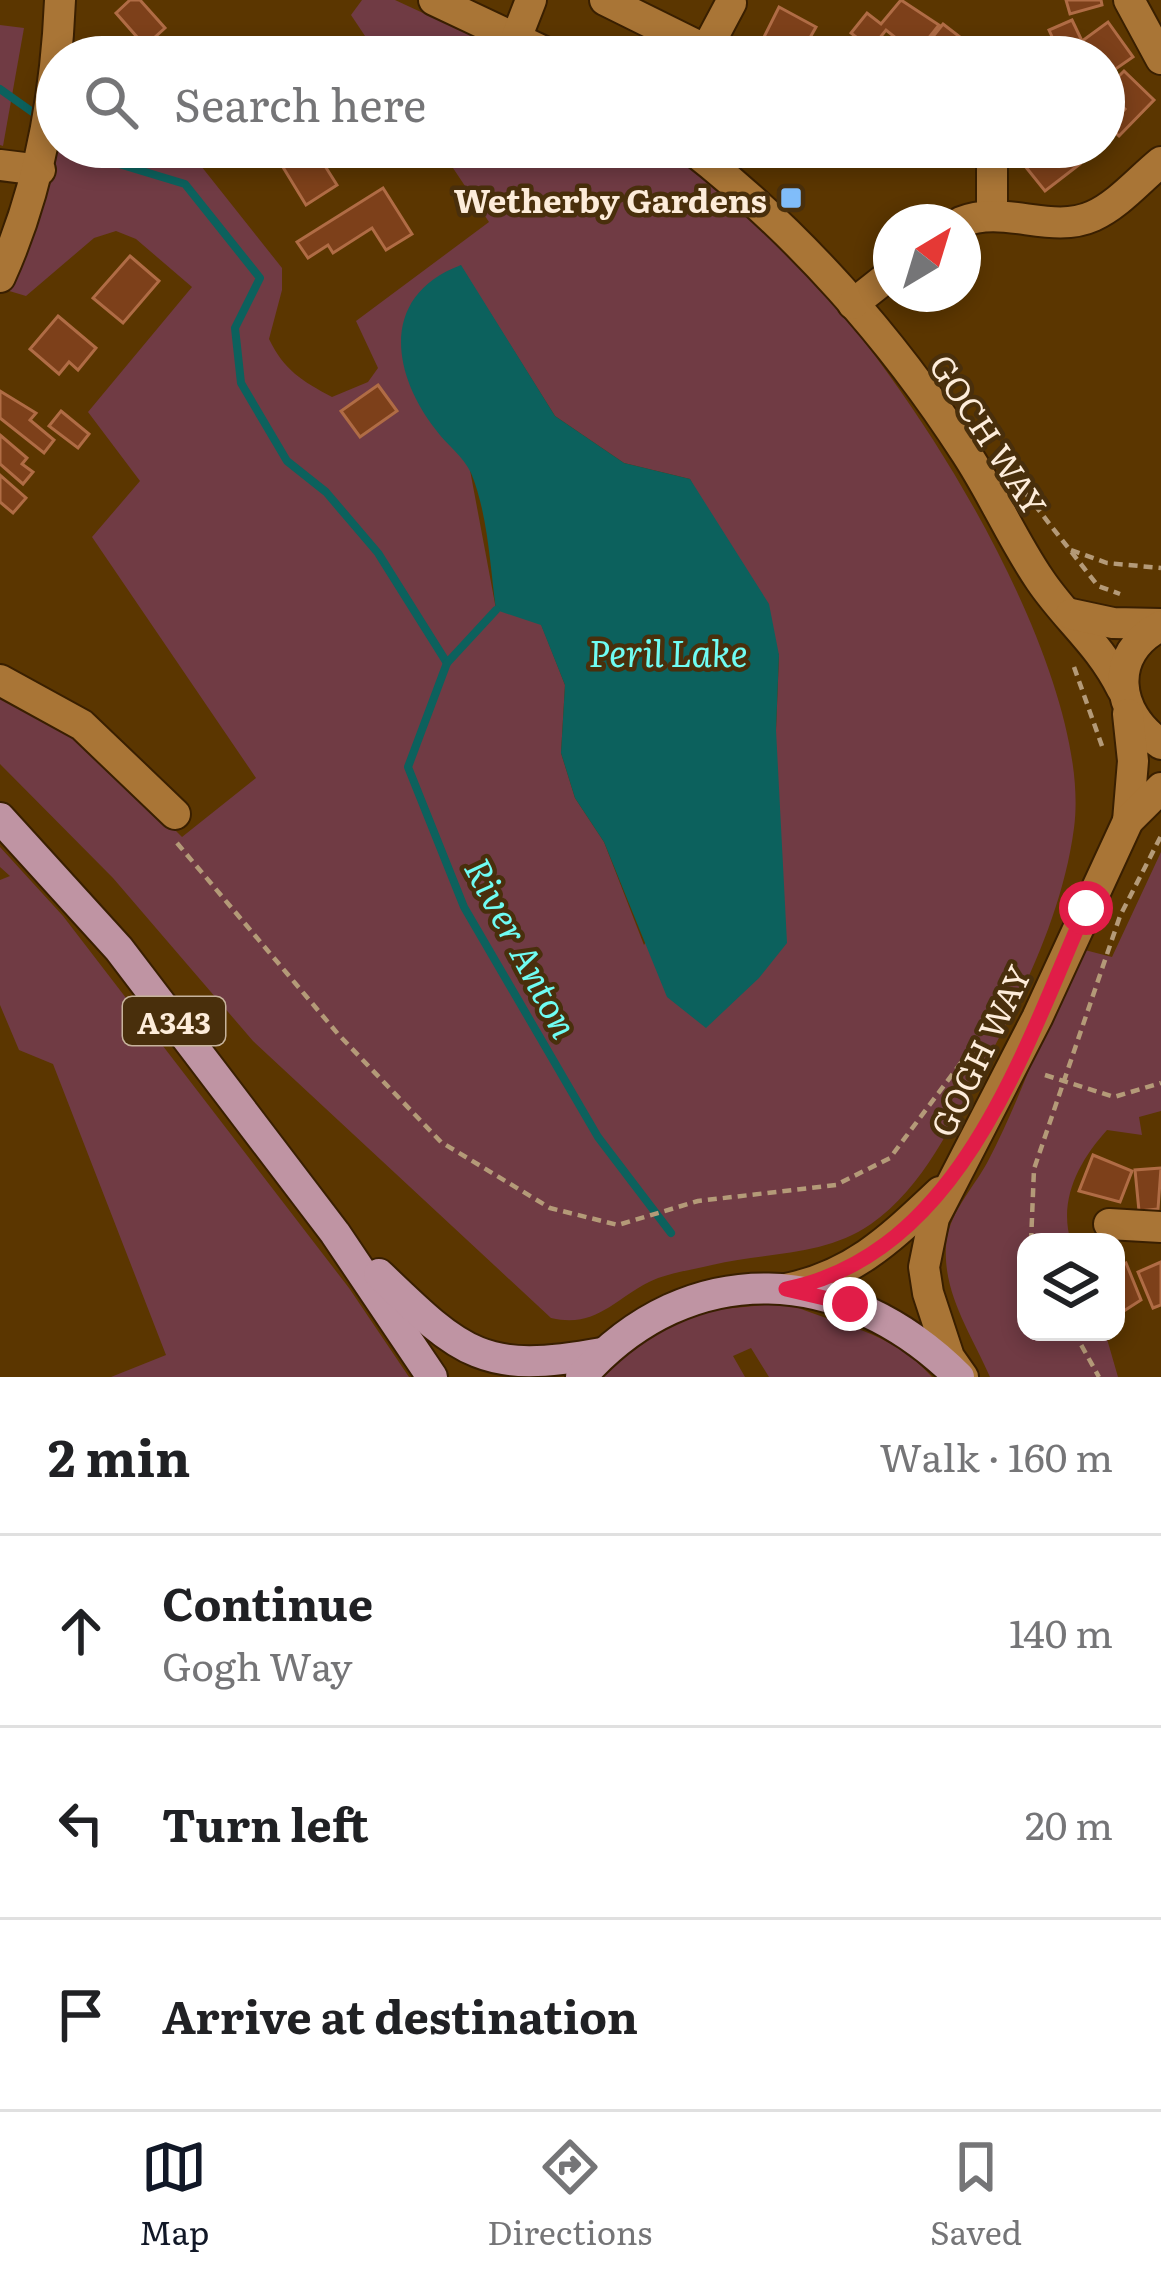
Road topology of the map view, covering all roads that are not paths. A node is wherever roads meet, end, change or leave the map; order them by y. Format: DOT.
graph roads {
  1 [pos="60,0"];
  2 [pos="434,0"];
  3 [pos="531,0"];
  4 [pos="605,0"];
  5 [pos="1129,0"];
  6 [pos="731,3"];
  7 [pos="56,36"];
  8 [pos="517,36"];
  9 [pos="678,36"];
  10 [pos="713,36"];
  11 [pos="1161,59"];
  12 [pos="1161,162"];
  13 [pos="0,165"];
  14 [pos="713,168"];
  15 [pos="992,168"];
  16 [pos="40,170"];
  17 [pos="992,214"];
  18 [pos="981,217"];
  19 [pos="0,277"];
  20 [pos="873,288"];
  21 [pos="853,304"];
  22 [pos="1071,614"];
  23 [pos="1161,625"];
  24 [pos="0,680"];
  25 [pos="1125,699"];
  26 [pos="1161,744"];
  27 [pos="1161,788"];
  28 [pos="0,818"];
  29 [pos="1128,821"];
  30 [pos="175,828"];
  31 [pos="953,1180"];
  32 [pos="1109,1224"];
  33 [pos="1161,1227"];
  34 [pos="335,1233"];
  35 [pos="786,1289"];
  36 [pos="602,1353"];
  37 [pos="432,1377"];
  38 [pos="581,1377"];
  39 [pos="961,1377"];
  1 -- 7 [label="street"];
  2 -- 8 [label="street"];
  3 -- 8 [label="street"];
  4 -- 9 [label="street"];
  5 -- 11 [label="street"];
  6 -- 10 [label="street"];
  12 -- 17 [label="street"];
  13 -- 16 [label="street"];
  14 -- 21 [label="street, GOCH WAY"];
  15 -- 17 [label="street"];
  16 -- 19 [label="street"];
  17 -- 18 [label="street"];
  20 -- 21 [label="street"];
  21 -- 22 [label="street, GOCH WAY"];
  22 -- 23 [label="street"];
  22 -- 25 [label="street, GOCH WAY"];
  23 -- 25 [label="street"];
  24 -- 30 [label="street"];
  25 -- 26 [label="street"];
  25 -- 29 [label="street, GOGH WAY"];
  27 -- 29 [label="street, GOGH WAY"];
  28 -- 34 [label="main road, A343"];
  29 -- 31 [label="street, GOGH WAY"];
  31 -- 35 [label="street, GOGH WAY"];
  31 -- 39 [label="street, GOGH WAY"];
  32 -- 33 [label="street"];
  34 -- 36 [label="main road, A343"];
  34 -- 37 [label="main road, A343"];
  35 -- 36 [label="main road, A343"];
  35 -- 39 [label="main road, A343"];
  36 -- 38 [label="main road, A343"];
}
